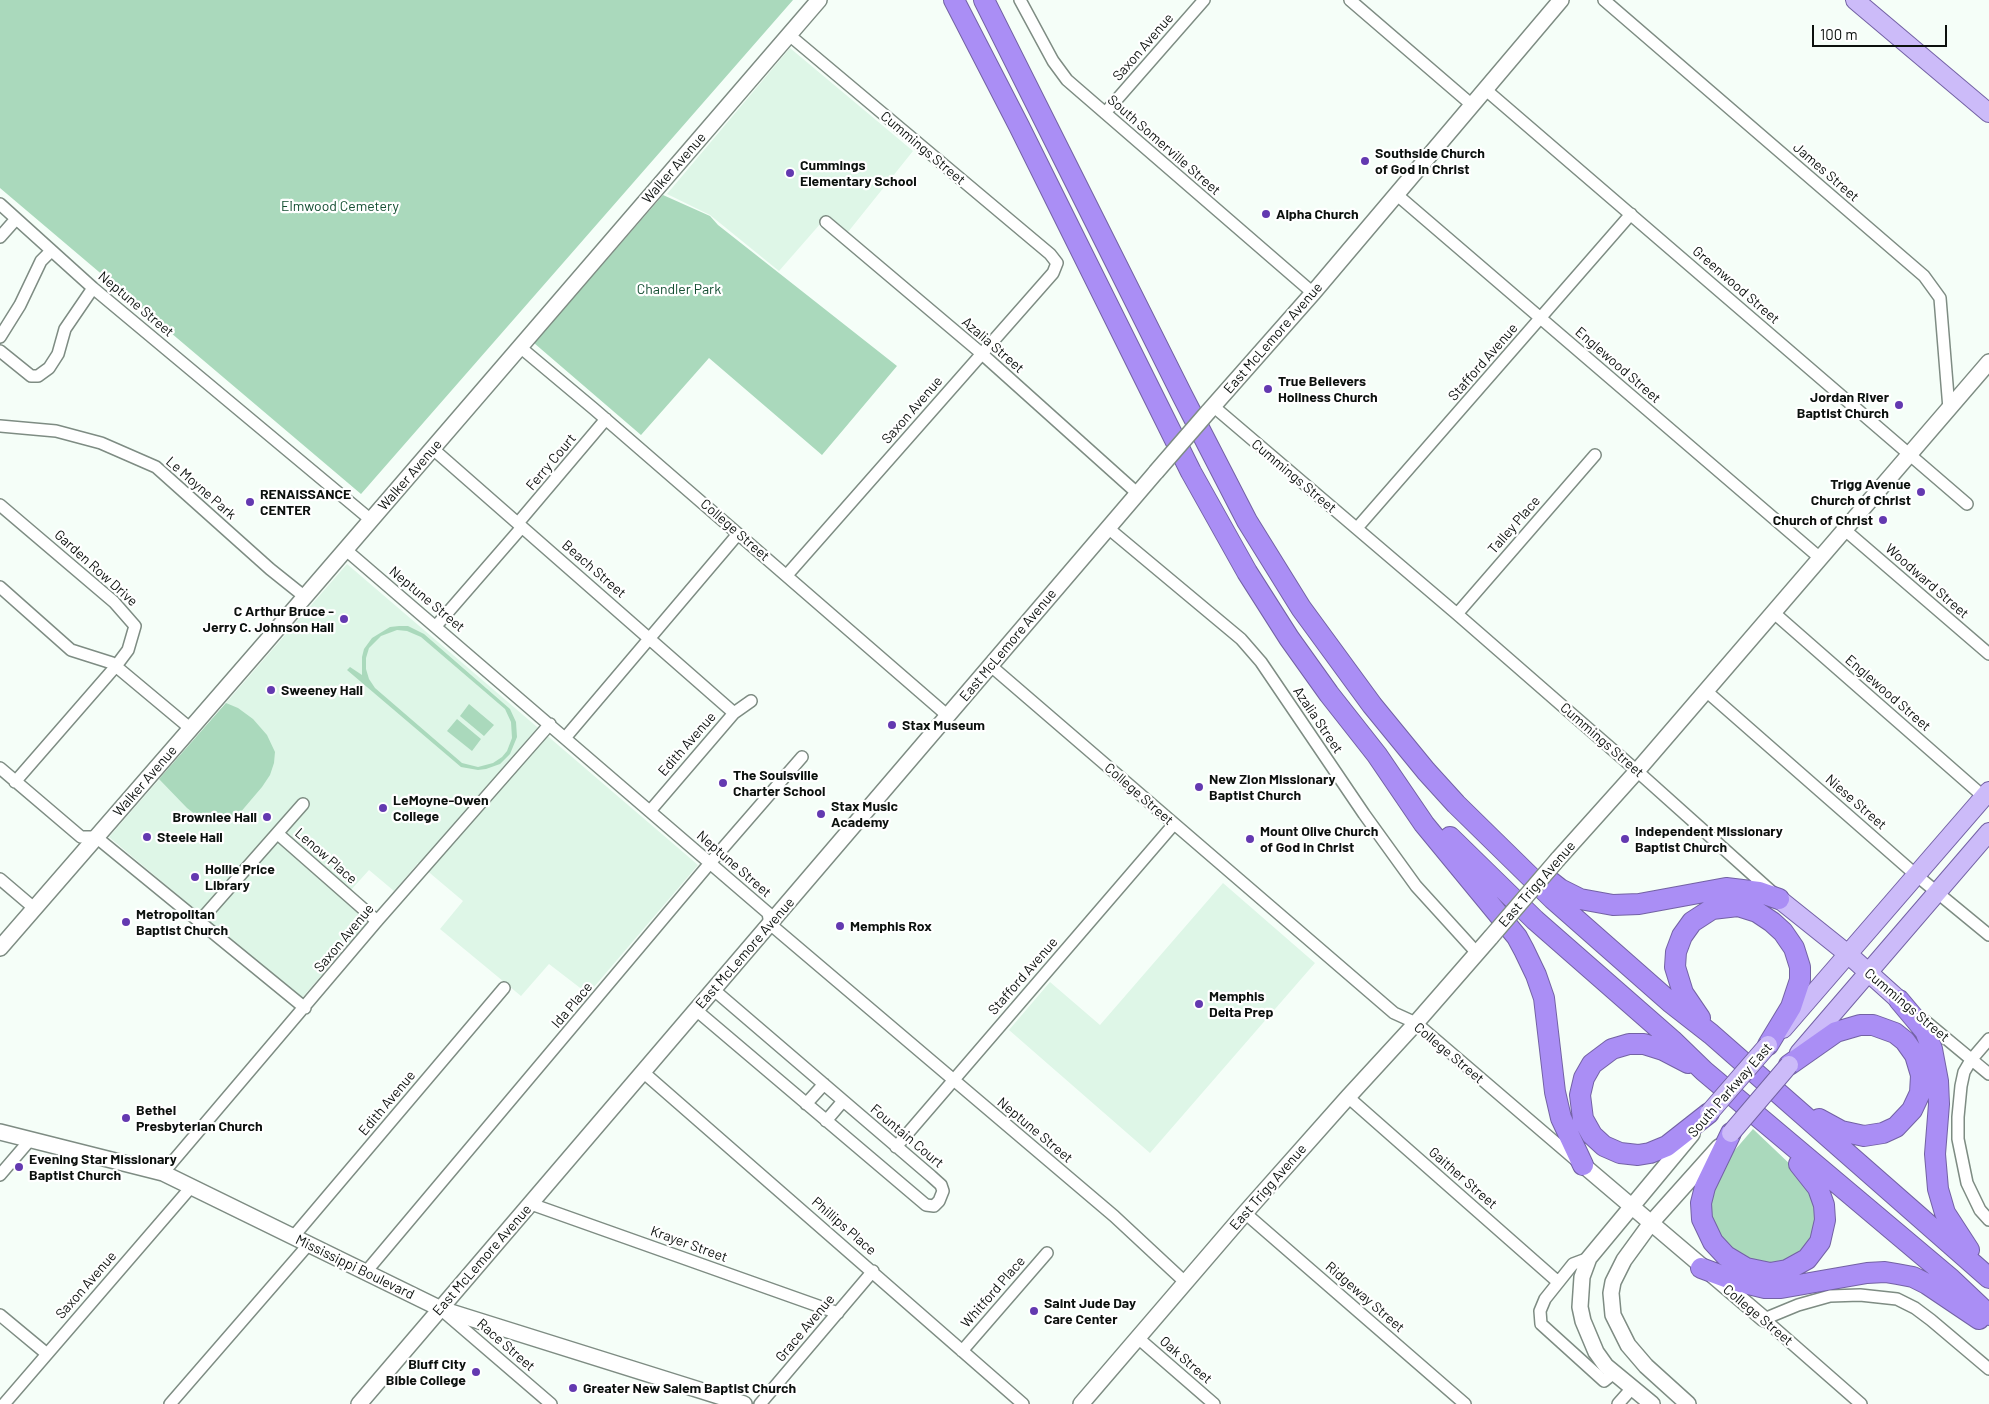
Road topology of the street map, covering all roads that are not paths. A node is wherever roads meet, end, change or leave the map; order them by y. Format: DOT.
graph roads {
  1 [pos="819,0"];
  2 [pos="954,0"];
  3 [pos="984,0"];
  4 [pos="1020,0"];
  5 [pos="1204,0"];
  6 [pos="1350,0"];
  7 [pos="1561,0"];
  8 [pos="1604,0"];
  9 [pos="1855,0"];
  10 [pos="788,34"];
  11 [pos="1486,90"];
  12 [pos="1472,105"];
  13 [pos="1105,113"];
  14 [pos="1989,113"];
  15 [pos="1396,194"];
  16 [pos="0,204"];
  17 [pos="1631,214"];
  18 [pos="16,219"];
  19 [pos="826,222"];
  20 [pos="0,237"];
  21 [pos="51,251"];
  22 [pos="1057,263"];
  23 [pos="93,288"];
  24 [pos="1313,293"];
  25 [pos="1540,318"];
  26 [pos="0,337"];
  27 [pos="520,347"];
  28 [pos="0,350"];
  29 [pos="981,353"];
  30 [pos="1989,362"];
  31 [pos="1210,409"];
  32 [pos="1948,409"];
  33 [pos="606,419"];
  34 [pos="0,426"];
  35 [pos="433,449"];
  36 [pos="1910,454"];
  37 [pos="1595,455"];
  38 [pos="1137,493"];
  39 [pos="1966,504"];
  40 [pos="0,505"];
  41 [pos="371,520"];
  42 [pos="520,525"];
  43 [pos="1108,528"];
  44 [pos="1357,528"];
  45 [pos="1845,530"];
  46 [pos="738,534"];
  47 [pos="346,550"];
  48 [pos="1820,558"];
  49 [pos="787,575"];
  50 [pos="0,587"];
  51 [pos="305,597"];
  52 [pos="1772,612"];
  53 [pos="1457,614"];
  54 [pos="436,626"];
  55 [pos="650,638"];
  56 [pos="1989,654"];
  57 [pos="114,665"];
  58 [pos="991,666"];
  59 [pos="1705,690"];
  60 [pos="751,701"];
  61 [pos="734,713"];
  62 [pos="948,716"];
  63 [pos="550,724"];
  64 [pos="191,729"];
  65 [pos="565,738"];
  66 [pos="802,757"];
  67 [pos="1382,761"];
  68 [pos="0,768"];
  69 [pos="1637,770"];
  70 [pos="15,782"];
  71 [pos="1986,794"];
  72 [pos="302,804"];
  73 [pos="650,811"];
  74 [pos="1174,824"];
  75 [pos="1989,832"];
  76 [pos="278,834"];
  77 [pos="96,837"];
  78 [pos="1499,847"];
  79 [pos="710,863"];
  80 [pos="1916,875"];
  81 [pos="0,879"];
  82 [pos="1936,892"];
  83 [pos="1779,899"];
  84 [pos="34,908"];
  85 [pos="377,921"];
  86 [pos="199,922"];
  87 [pos="770,924"];
  88 [pos="1989,935"];
  89 [pos="0,948"];
  90 [pos="1477,953"];
  91 [pos="1849,955"];
  92 [pos="1868,972"];
  93 [pos="504,988"];
  94 [pos="714,990"];
  95 [pos="1900,1000"];
  96 [pos="305,1008"];
  97 [pos="696,1010"];
  98 [pos="1416,1024"];
  99 [pos="1711,1034"];
  100 [pos="1989,1039"];
  101 [pos="1768,1045"];
  102 [pos="1971,1060"];
  103 [pos="1789,1065"];
  104 [pos="1704,1071"];
  105 [pos="643,1072"];
  106 [pos="1989,1074"];
  107 [pos="953,1080"];
  108 [pos="824,1084"];
  109 [pos="1348,1097"];
  110 [pos="843,1101"];
  111 [pos="1788,1103"];
  112 [pos="806,1104"];
  113 [pos="1709,1113"];
  114 [pos="826,1121"];
  115 [pos="1767,1126"];
  116 [pos="0,1132"];
  117 [pos="1731,1133"];
  118 [pos="30,1140"];
  119 [pos="896,1147"];
  120 [pos="1583,1166"];
  121 [pos="163,1173"];
  122 [pos="0,1175"];
  123 [pos="192,1186"];
  124 [pos="531,1204"];
  125 [pos="1631,1207"];
  126 [pos="1245,1213"];
  127 [pos="1989,1220"];
  128 [pos="1651,1223"];
  129 [pos="293,1237"];
  130 [pos="308,1245"];
  131 [pos="1047,1252"];
  132 [pos="1588,1258"];
  133 [pos="1701,1268"];
  134 [pos="873,1271"];
  135 [pos="365,1273"];
  136 [pos="1989,1278"];
  137 [pos="1558,1282"];
  138 [pos="1186,1283"];
  139 [pos="441,1309"];
  140 [pos="838,1313"];
  141 [pos="0,1315"];
  142 [pos="1989,1315"];
  143 [pos="1764,1319"];
  144 [pos="1989,1326"];
  145 [pos="1138,1338"];
  146 [pos="962,1351"];
  147 [pos="47,1354"];
  148 [pos="1989,1369"];
  149 [pos="1615,1372"];
  150 [pos="1633,1387"];
  151 [pos="4,1404"];
  152 [pos="170,1404"];
  153 [pos="359,1404"];
  154 [pos="551,1404"];
  155 [pos="744,1404"];
  156 [pos="760,1404"];
  157 [pos="1023,1404"];
  158 [pos="1081,1404"];
  159 [pos="1214,1404"];
  160 [pos="1465,1404"];
  161 [pos="1618,1404"];
  162 [pos="1652,1404"];
  163 [pos="1688,1404"];
  164 [pos="1861,1404"];
  1 -- 10 [label="main road, Walker Avenue"];
  2 -- 67 [label="highway"];
  3 -- 78 [label="highway"];
  4 -- 13 [label="street, South Somerville Street"];
  5 -- 13 [label="street, Saxon Avenue"];
  6 -- 12 [label="street"];
  7 -- 11 [label="main road, East McLemore Avenue"];
  8 -- 32 [label="street, James Street"];
  9 -- 14 [label="main road"];
  10 -- 22 [label="street, Cummings Street"];
  10 -- 27 [label="main road, Walker Avenue"];
  11 -- 12 [label="main road, East McLemore Avenue"];
  11 -- 17 [label="street, Greenwood Street"];
  12 -- 15 [label="main road, East McLemore Avenue"];
  13 -- 24 [label="street, South Somerville Street"];
  15 -- 24 [label="main road, East McLemore Avenue"];
  15 -- 25 [label="street, Englewood Street"];
  16 -- 18 [label="street, Neptune Street"];
  17 -- 25 [label="street, Stafford Avenue"];
  17 -- 36 [label="street, Greenwood Street"];
  18 -- 20 [label="street"];
  18 -- 21 [label="street, Neptune Street"];
  19 -- 29 [label="street, Azalia Street"];
  21 -- 23 [label="street, Neptune Street"];
  21 -- 26 [label="street"];
  22 -- 29 [label="street, Saxon Avenue"];
  23 -- 28 [label="street"];
  23 -- 41 [label="street, Neptune Street"];
  24 -- 31 [label="main road, East McLemore Avenue"];
  25 -- 44 [label="street, Stafford Avenue"];
  25 -- 48 [label="street, Englewood Street"];
  27 -- 33 [label="street, College Street"];
  27 -- 35 [label="main road, Walker Avenue"];
  29 -- 38 [label="street, Azalia Street"];
  29 -- 49 [label="street, Saxon Avenue"];
  30 -- 32 [label="main road, East Trigg Avenue"];
  31 -- 38 [label="main road, East McLemore Avenue, bridge"];
  31 -- 44 [label="street, Cummings Street"];
  32 -- 36 [label="main road, East Trigg Avenue"];
  33 -- 42 [label="street, Ferry Court"];
  33 -- 46 [label="street, College Street"];
  34 -- 51 [label="street, Le Moyne Park"];
  35 -- 41 [label="main road, Walker Avenue"];
  35 -- 42 [label="street, Beach Street"];
  36 -- 39 [label="street, Greenwood Street"];
  36 -- 45 [label="main road, East Trigg Avenue"];
  37 -- 53 [label="street, Talley Place"];
  38 -- 43 [label="main road, East McLemore Avenue"];
  40 -- 57 [label="street, Garden Row Drive"];
  41 -- 47 [label="main road, Walker Avenue"];
  42 -- 54 [label="street, Ferry Court"];
  42 -- 55 [label="street, Beach Street"];
  43 -- 58 [label="main road, East McLemore Avenue"];
  43 -- 90 [label="street, Azalia Street"];
  44 -- 53 [label="street, Cummings Street"];
  45 -- 48 [label="main road, East Trigg Avenue"];
  45 -- 56 [label="street, Woodward Street"];
  46 -- 49 [label="street, College Street"];
  46 -- 55 [label="street"];
  47 -- 51 [label="main road, Walker Avenue"];
  47 -- 54 [label="street, Neptune Street"];
  48 -- 52 [label="main road, East Trigg Avenue"];
  49 -- 62 [label="street, College Street"];
  50 -- 57 [label="street"];
  51 -- 64 [label="main road, Walker Avenue"];
  52 -- 59 [label="main road, East Trigg Avenue"];
  52 -- 71 [label="street, Englewood Street"];
  53 -- 69 [label="street, Cummings Street"];
  54 -- 63 [label="street, Neptune Street"];
  55 -- 61 [label="street, Beach Street"];
  55 -- 65 [label="street"];
  57 -- 64 [label="street"];
  57 -- 70 [label="street"];
  58 -- 62 [label="main road, East McLemore Avenue"];
  58 -- 74 [label="street, College Street"];
  59 -- 69 [label="main road, East Trigg Avenue"];
  59 -- 80 [label="street, Niese Street"];
  60 -- 61 [label="street, Edith Avenue"];
  61 -- 73 [label="street, Edith Avenue"];
  62 -- 87 [label="main road, East McLemore Avenue"];
  63 -- 65 [label="street, Neptune Street"];
  63 -- 85 [label="street, Saxon Avenue"];
  64 -- 77 [label="main road, Walker Avenue"];
  65 -- 73 [label="street, Neptune Street"];
  66 -- 79 [label="street, Ida Place"];
  67 -- 104 [label="highway"];
  67 -- 120 [label="highway"];
  68 -- 70 [label="street"];
  69 -- 83 [label="street, Cummings Street"];
  69 -- 90 [label="main road, East Trigg Avenue, bridge"];
  70 -- 77 [label="street"];
  71 -- 80 [label="main road, South Parkway East"];
  72 -- 76 [label="street"];
  73 -- 79 [label="street, Neptune Street"];
  74 -- 98 [label="street, College Street"];
  74 -- 107 [label="street, Stafford Avenue"];
  75 -- 82 [label="main road, South Parkway East"];
  76 -- 85 [label="street, Lenow Place"];
  76 -- 86 [label="street"];
  77 -- 84 [label="main road, Walker Avenue"];
  77 -- 86 [label="street"];
  78 -- 83 [label="highway"];
  78 -- 99 [label="highway"];
  79 -- 87 [label="street, Neptune Street"];
  79 -- 135 [label="street, Ida Place"];
  80 -- 82 [label="street, Niese Street"];
  80 -- 91 [label="main road, South Parkway East"];
  81 -- 84 [label="street"];
  82 -- 88 [label="street, Niese Street"];
  82 -- 92 [label="main road, South Parkway East"];
  83 -- 91 [label="main road, Cummings Street"];
  84 -- 89 [label="main road, Walker Avenue"];
  85 -- 96 [label="street, Saxon Avenue"];
  86 -- 96 [label="street"];
  87 -- 94 [label="main road, East McLemore Avenue"];
  87 -- 107 [label="street, Neptune Street"];
  90 -- 98 [label="main road, East Trigg Avenue"];
  91 -- 92 [label="main road, Cummings Street"];
  91 -- 101 [label="main road, South Parkway East"];
  92 -- 95 [label="main road, Cummings Street"];
  92 -- 103 [label="main road, South Parkway East"];
  93 -- 129 [label="street, Edith Avenue"];
  94 -- 97 [label="main road, East McLemore Avenue"];
  94 -- 108 [label="street, Fountain Court"];
  95 -- 102 [label="street, Cummings Street"];
  95 -- 136 [label="highway"];
  96 -- 121 [label="street, Saxon Avenue"];
  97 -- 105 [label="main road, East McLemore Avenue"];
  97 -- 112 [label="street, Fountain Court"];
  98 -- 109 [label="main road, East Trigg Avenue"];
  98 -- 120 [label="street, College Street"];
  99 -- 101 [label="highway"];
  99 -- 111 [label="highway"];
  100 -- 102 [label="street"];
  101 -- 113 [label="main road, South Parkway East, bridge"];
  102 -- 106 [label="street, Cummings Street"];
  102 -- 127 [label="street"];
  103 -- 111 [label="highway"];
  103 -- 117 [label="main road, South Parkway East, bridge"];
  104 -- 113 [label="highway"];
  104 -- 115 [label="highway"];
  105 -- 124 [label="main road, East McLemore Avenue"];
  105 -- 134 [label="street, Phillips Place"];
  107 -- 119 [label="street, Stafford Avenue"];
  107 -- 138 [label="street, Neptune Street"];
  108 -- 110 [label="street, Fountain Court"];
  108 -- 112 [label="street"];
  109 -- 126 [label="main road, East Trigg Avenue"];
  109 -- 137 [label="street, Gaither Street"];
  110 -- 114 [label="street"];
  110 -- 119 [label="street, Fountain Court"];
  111 -- 136 [label="highway"];
  112 -- 114 [label="street, Fountain Court"];
  113 -- 125 [label="main road, South Parkway East"];
  114 -- 119 [label="street, Fountain Court"];
  115 -- 117 [label="highway"];
  115 -- 142 [label="highway"];
  116 -- 118 [label="main road, Mississippi Boulevard"];
  117 -- 128 [label="main road, South Parkway East"];
  118 -- 121 [label="main road, Mississippi Boulevard"];
  118 -- 122 [label="street"];
  120 -- 125 [label="main road, College Street"];
  121 -- 123 [label="main road, Mississippi Boulevard"];
  123 -- 129 [label="main road, Mississippi Boulevard"];
  123 -- 147 [label="street, Saxon Avenue"];
  124 -- 139 [label="main road, East McLemore Avenue"];
  124 -- 140 [label="street, Krayer Street"];
  125 -- 128 [label="main road, College Street"];
  125 -- 132 [label="main road, South Parkway East"];
  126 -- 138 [label="main road, East Trigg Avenue"];
  126 -- 160 [label="street, Ridgeway Street"];
  128 -- 133 [label="main road, College Street"];
  128 -- 163 [label="main road, South Parkway East"];
  129 -- 130 [label="main road, Mississippi Boulevard"];
  130 -- 135 [label="main road, Mississippi Boulevard"];
  130 -- 152 [label="street"];
  131 -- 146 [label="street, Whitford Place"];
  132 -- 137 [label="street"];
  132 -- 149 [label="main road, South Parkway East"];
  133 -- 143 [label="main road, College Street"];
  133 -- 144 [label="highway"];
  134 -- 140 [label="street, Grace Avenue"];
  134 -- 146 [label="street, Phillips Place"];
  135 -- 139 [label="main road, Mississippi Boulevard"];
  137 -- 149 [label="street"];
  138 -- 145 [label="main road, East Trigg Avenue"];
  139 -- 153 [label="main road, East McLemore Avenue"];
  139 -- 154 [label="street, Race Street"];
  139 -- 155 [label="main road, Mississippi Boulevard"];
  140 -- 156 [label="street, Grace Avenue"];
  141 -- 147 [label="street"];
  143 -- 148 [label="street"];
  143 -- 164 [label="street, College Street"];
  145 -- 158 [label="main road, East Trigg Avenue"];
  145 -- 159 [label="street, Oak Street"];
  146 -- 157 [label="street, Phillips Place"];
  147 -- 151 [label="street, Saxon Avenue"];
  149 -- 150 [label="main road, South Parkway East"];
  150 -- 161 [label="street"];
  150 -- 162 [label="main road, South Parkway East"];
}
